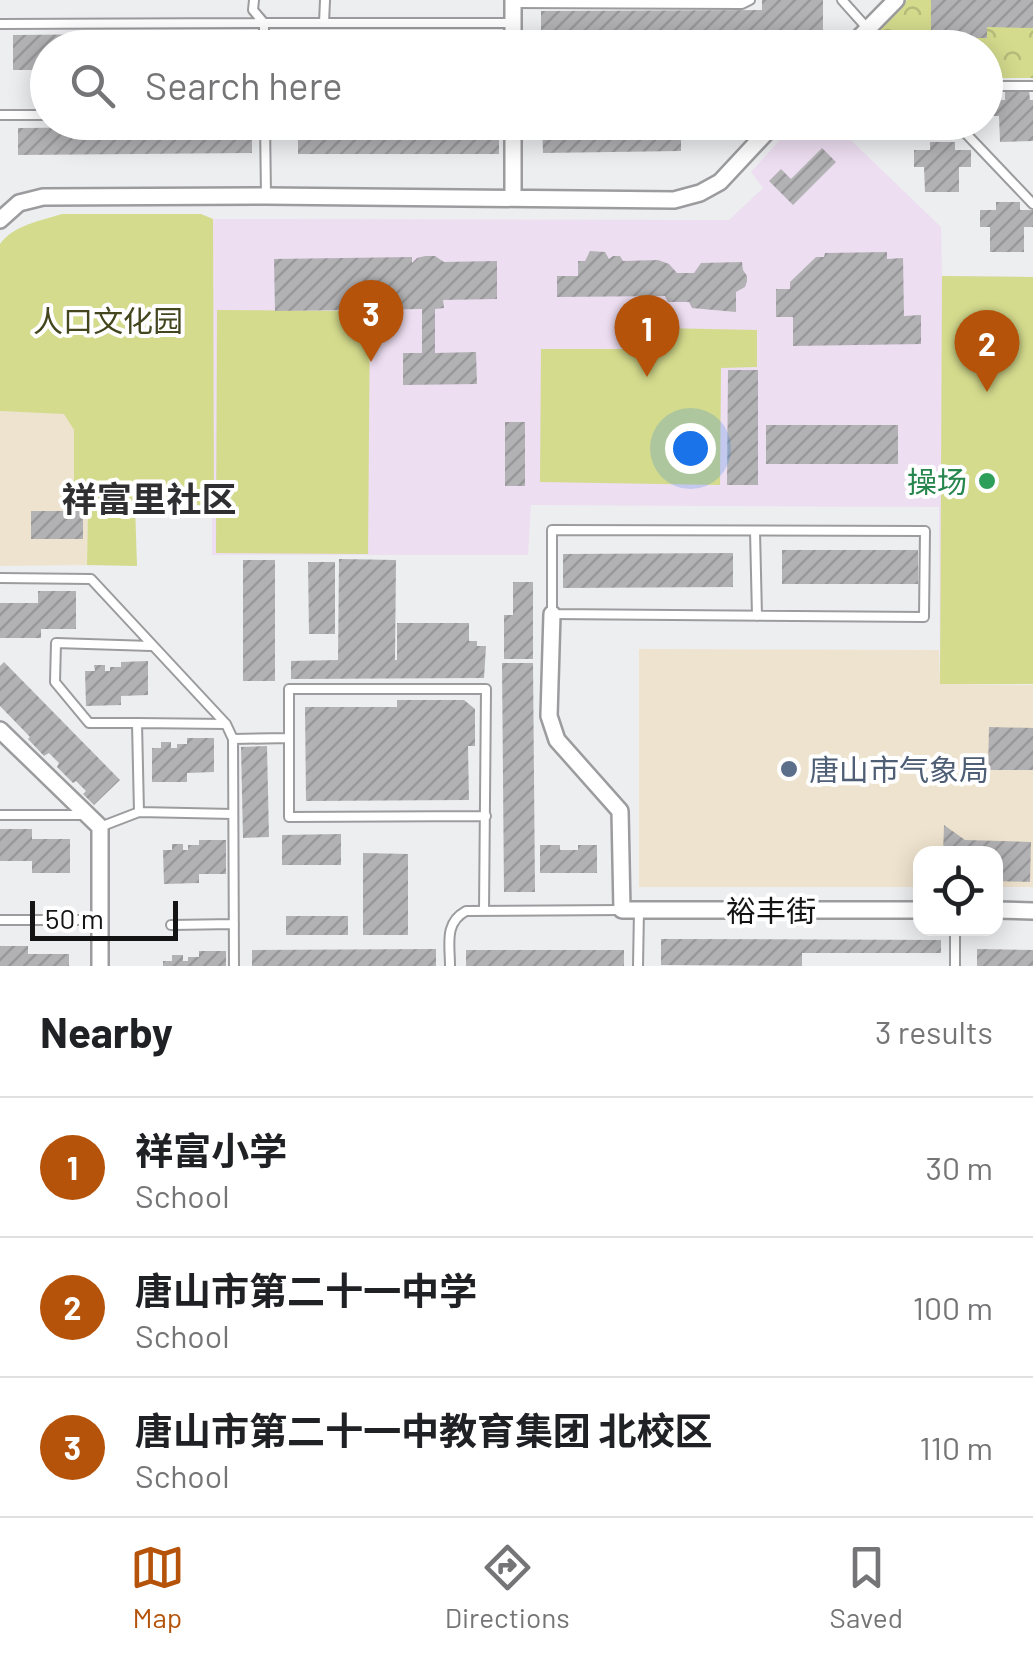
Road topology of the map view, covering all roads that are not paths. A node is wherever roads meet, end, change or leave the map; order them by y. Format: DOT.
graph roads {
  1 [pos="254,0"];
  2 [pos="324,0"];
  3 [pos="750,0"];
  4 [pos="842,0"];
  5 [pos="896,0"];
  6 [pos="513,2"];
  7 [pos="264,23"];
  8 [pos="324,23"];
  9 [pos="513,23"];
  10 [pos="0,24"];
  11 [pos="868,28"];
  12 [pos="264,30"];
  13 [pos="513,30"];
  14 [pos="1003,86"];
  15 [pos="1033,86"];
  16 [pos="30,114"];
  17 [pos="0,115"];
  18 [pos="265,140"];
  19 [pos="513,140"];
  20 [pos="758,140"];
  21 [pos="973,140"];
  22 [pos="0,196"];
  23 [pos="266,196"];
  24 [pos="513,198"];
  25 [pos="18,203"];
  26 [pos="1033,204"];
  27 [pos="0,220"];
  28 [pos="755,531"];
  29 [pos="0,578"];
  30 [pos="552,614"];
  31 [pos="757,616"];
  32 [pos="151,646"];
  33 [pos="138,723"];
  34 [pos="226,724"];
  35 [pos="0,730"];
  36 [pos="289,738"];
  37 [pos="233,739"];
  38 [pos="139,812"];
  39 [pos="233,814"];
  40 [pos="0,815"];
  41 [pos="88,815"];
  42 [pos="486,816"];
  43 [pos="100,827"];
  44 [pos="630,910"];
  45 [pos="913,910"];
  46 [pos="1003,910"];
  47 [pos="1033,910"];
  48 [pos="484,911"];
  49 [pos="0,920"];
  50 [pos="100,920"];
  51 [pos="234,924"];
  52 [pos="171,925"];
  53 [pos="955,936"];
  54 [pos="100,966"];
  55 [pos="234,966"];
  56 [pos="450,966"];
  57 [pos="638,966"];
  58 [pos="956,966"];
  1 -- 7 [label="lane"];
  2 -- 8 [label="lane"];
  3 -- 6 [label="lane"];
  4 -- 11 [label="lane"];
  5 -- 11 [label="street"];
  6 -- 9 [label="street"];
  7 -- 8 [label="lane"];
  7 -- 10 [label="lane"];
  7 -- 12 [label="lane"];
  8 -- 9 [label="lane"];
  9 -- 13 [label="street"];
  14 -- 15 [label="lane"];
  16 -- 17 [label="lane"];
  18 -- 23 [label="lane"];
  19 -- 24 [label="street"];
  20 -- 24 [label="street"];
  21 -- 26 [label="lane"];
  22 -- 25 [label="street"];
  23 -- 24 [label="street"];
  23 -- 25 [label="street"];
  25 -- 27 [label="street"];
  28 -- 30 [label="lane"];
  28 -- 31 [label="lane"];
  28 -- 31 [label="lane"];
  29 -- 32 [label="lane"];
  30 -- 31 [label="lane"];
  30 -- 44 [label="street"];
  32 -- 33 [label="lane"];
  32 -- 34 [label="lane"];
  33 -- 34 [label="lane"];
  33 -- 38 [label="lane"];
  34 -- 37 [label="lane"];
  35 -- 41 [label="street"];
  36 -- 37 [label="lane"];
  36 -- 42 [label="lane"];
  36 -- 42 [label="lane"];
  37 -- 39 [label="lane"];
  38 -- 39 [label="lane"];
  38 -- 43 [label="lane"];
  39 -- 51 [label="lane"];
  40 -- 41 [label="lane"];
  41 -- 43 [label="street"];
  42 -- 48 [label="lane"];
  43 -- 50 [label="street"];
  44 -- 45 [label="street, 裕丰街"];
  44 -- 48 [label="lane"];
  44 -- 57 [label="lane"];
  46 -- 47 [label="street"];
  48 -- 56 [label="lane"];
  49 -- 50 [label="lane"];
  50 -- 54 [label="street"];
  51 -- 52 [label="lane"];
  51 -- 55 [label="lane"];
  53 -- 58 [label="lane"];
}
